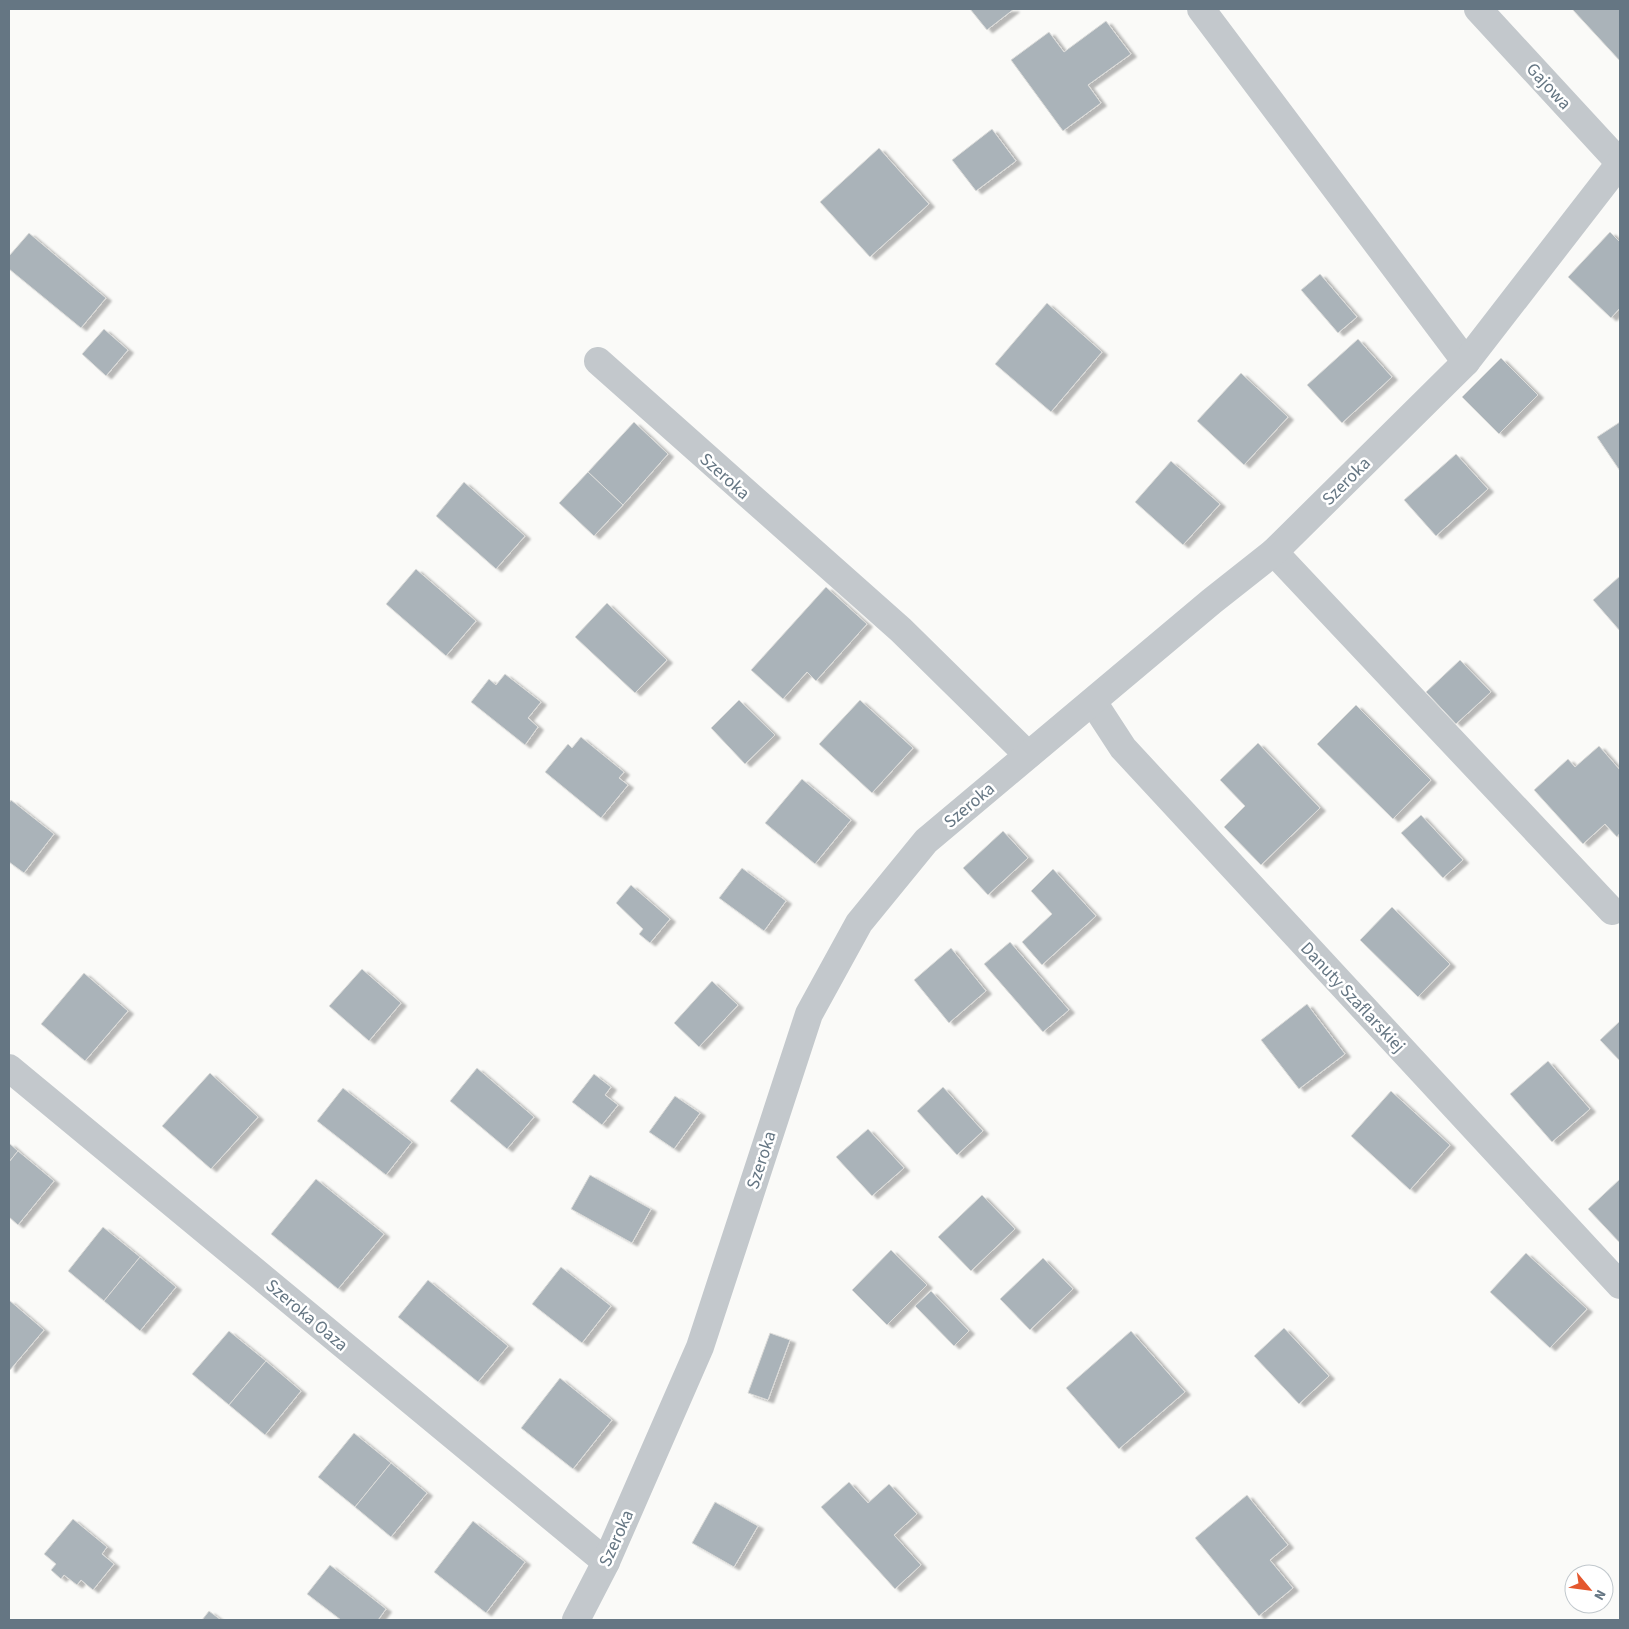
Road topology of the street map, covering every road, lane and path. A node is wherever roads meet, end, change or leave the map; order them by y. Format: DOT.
graph roads {
  1 [pos="1201,9"];
  2 [pos="1478,9"];
  3 [pos="1620,163"];
  4 [pos="598,361"];
  5 [pos="1466,362"];
  6 [pos="1274,552"];
  7 [pos="1094,702"];
  8 [pos="1028,755"];
  9 [pos="1612,911"];
  10 [pos="9,1068"];
  11 [pos="1620,1285"];
  12 [pos="606,1562"];
  13 [pos="576,1620"];
  1 -- 5 [label="street"];
  2 -- 3 [label="street, Gajowa"];
  3 -- 5 [label="street, Szeroka"];
  4 -- 8 [label="street, Szeroka"];
  5 -- 6 [label="street, Szeroka"];
  6 -- 7 [label="street, Szeroka"];
  6 -- 9 [label="street"];
  7 -- 8 [label="street, Szeroka"];
  7 -- 11 [label="street, Danuty Szaflarskiej"];
  8 -- 12 [label="street, Szeroka"];
  10 -- 12 [label="street, Szeroka Oaza"];
  12 -- 13 [label="street, Szeroka"];
}
